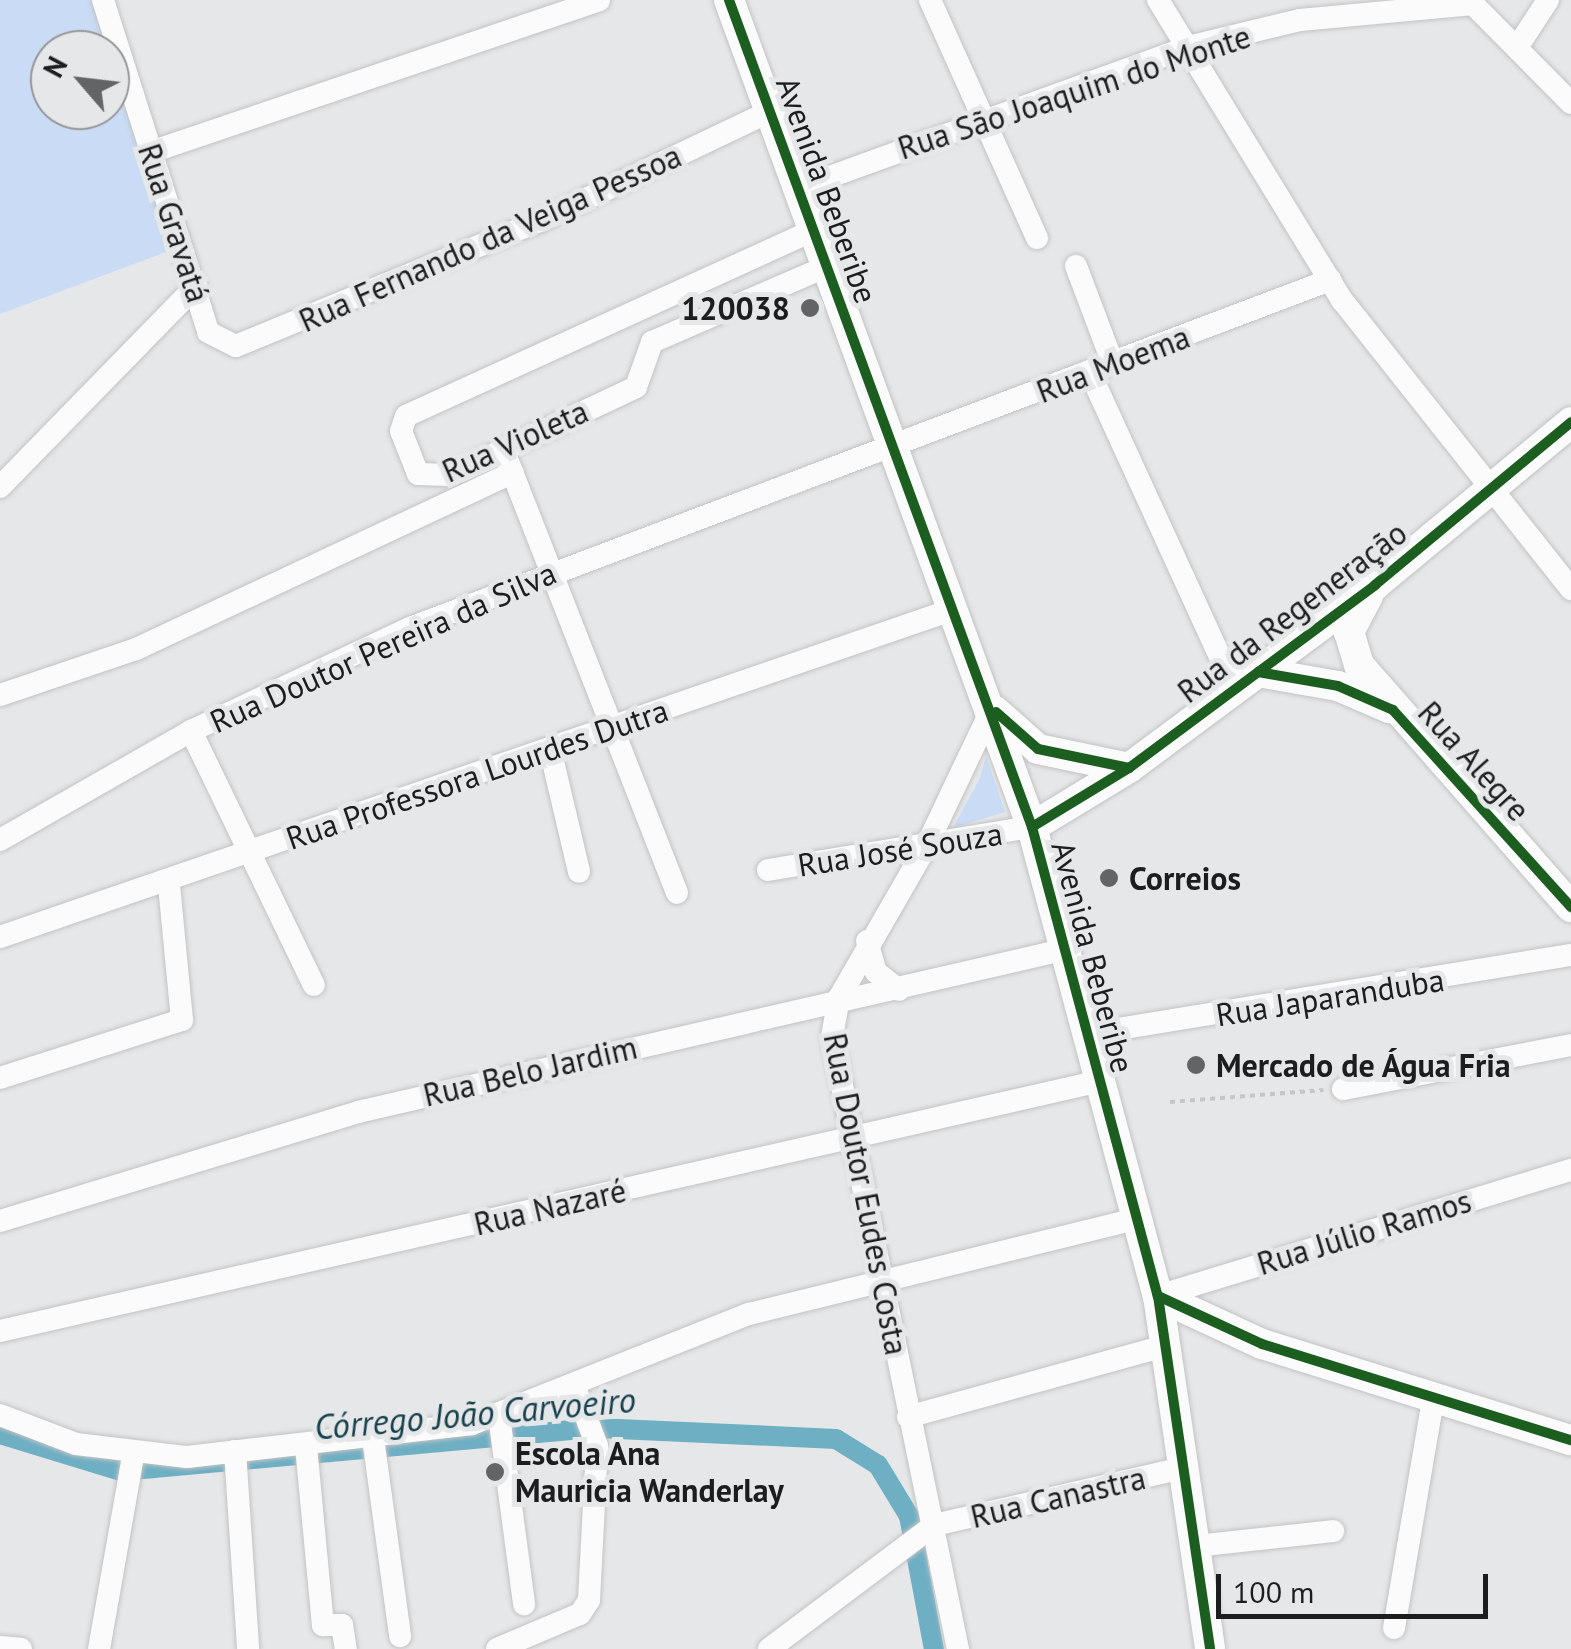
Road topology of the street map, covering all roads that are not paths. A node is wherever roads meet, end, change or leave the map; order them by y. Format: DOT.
graph roads {
  1 [pos="103,0"];
  2 [pos="599,0"];
  3 [pos="729,0"];
  4 [pos="930,0"];
  5 [pos="1158,0"];
  6 [pos="1548,0"];
  7 [pos="1473,2"];
  8 [pos="1518,46"];
  9 [pos="1188,47"];
  10 [pos="1571,103"];
  11 [pos="771,111"];
  12 [pos="986,116"];
  13 [pos="151,152"];
  14 [pos="800,188"];
  15 [pos="814,230"];
  16 [pos="1037,238"];
  17 [pos="828,266"];
  18 [pos="1076,266"];
  19 [pos="1330,280"];
  20 [pos="196,286"];
  21 [pos="208,332"];
  22 [pos="1113,364"];
  23 [pos="1090,374"];
  24 [pos="1571,422"];
  25 [pos="896,448"];
  26 [pos="508,461"];
  27 [pos="0,487"];
  28 [pos="1487,490"];
  29 [pos="548,572"];
  30 [pos="1375,585"];
  31 [pos="1571,590"];
  32 [pos="954,608"];
  33 [pos="1246,681"];
  34 [pos="0,695"];
  35 [pos="988,706"];
  36 [pos="1393,710"];
  37 [pos="610,728"];
  38 [pos="191,731"];
  39 [pos="550,749"];
  40 [pos="1129,768"];
  41 [pos="1032,828"];
  42 [pos="2,836"];
  43 [pos="926,847"];
  44 [pos="249,853"];
  45 [pos="768,870"];
  46 [pos="579,872"];
  47 [pos="169,884"];
  48 [pos="677,893"];
  49 [pos="1571,907"];
  50 [pos="0,938"];
  51 [pos="868,941"];
  52 [pos="1067,948"];
  53 [pos="1571,955"];
  54 [pos="314,986"];
  55 [pos="900,990"];
  56 [pos="839,998"];
  57 [pos="1088,1034"];
  58 [pos="1571,1045"];
  59 [pos="0,1078"];
  60 [pos="1100,1081"];
  61 [pos="1343,1088"];
  62 [pos="852,1140"];
  63 [pos="1571,1170"];
  64 [pos="1133,1220"];
  65 [pos="0,1221"];
  66 [pos="881,1277"];
  67 [pos="1158,1296"];
  68 [pos="0,1331"];
  69 [pos="1160,1347"];
  70 [pos="574,1384"];
  71 [pos="1433,1401"];
  72 [pos="0,1416"];
  73 [pos="500,1416"];
  74 [pos="908,1418"];
  75 [pos="373,1438"];
  76 [pos="1571,1440"];
  77 [pos="306,1446"];
  78 [pos="236,1465"];
  79 [pos="1182,1468"];
  80 [pos="130,1469"];
  81 [pos="929,1529"];
  82 [pos="1333,1530"];
  83 [pos="1196,1546"];
  84 [pos="524,1604"];
  85 [pos="1394,1628"];
  86 [pos="400,1636"];
  87 [pos="0,1647"];
  88 [pos="21,1649"];
  89 [pos="98,1649"];
  90 [pos="248,1649"];
  91 [pos="346,1649"];
  92 [pos="496,1649"];
  93 [pos="770,1649"];
  94 [pos="958,1649"];
  95 [pos="1210,1649"];
  1 -- 13 [label="street, Rua Gravatá"];
  2 -- 13 [label="street"];
  3 -- 11 [label="main road, Avenida Beberibe"];
  4 -- 12 [label="street"];
  5 -- 9 [label="street"];
  6 -- 8 [label="street"];
  7 -- 8 [label="street"];
  7 -- 9 [label="street, Rua São Joaquim do Monte"];
  8 -- 10 [label="street"];
  9 -- 12 [label="street, Rua São Joaquim do Monte"];
  9 -- 19 [label="street"];
  11 -- 14 [label="main road, Avenida Beberibe"];
  11 -- 21 [label="street, Rua Fernando da Veiga Pessoa"];
  12 -- 14 [label="street, Rua São Joaquim do Monte"];
  12 -- 16 [label="street"];
  13 -- 20 [label="street, Rua Gravatá"];
  14 -- 15 [label="main road, Avenida Beberibe"];
  15 -- 17 [label="main road, Avenida Beberibe"];
  15 -- 26 [label="street, Rua Violeta"];
  17 -- 25 [label="main road, Avenida Beberibe"];
  17 -- 26 [label="street, Rua Violeta"];
  18 -- 22 [label="street"];
  19 -- 22 [label="street, Rua Moema"];
  19 -- 28 [label="street"];
  20 -- 21 [label="street, Rua Gravatá"];
  20 -- 27 [label="street"];
  22 -- 23 [label="street, Rua Moema"];
  23 -- 25 [label="street, Rua Moema"];
  23 -- 33 [label="street"];
  24 -- 28 [label="main road, Rua da Regeneração"];
  25 -- 29 [label="street, Rua Doutor Pereira da Silva"];
  25 -- 32 [label="main road, Avenida Beberibe"];
  26 -- 29 [label="street, Rua Violeta"];
  26 -- 34 [label="street"];
  28 -- 30 [label="main road, Rua da Regeneração"];
  28 -- 31 [label="street"];
  29 -- 37 [label="street, Rua Violeta"];
  29 -- 38 [label="street, Rua Doutor Pereira da Silva"];
  30 -- 33 [label="main road, Rua da Regeneração"];
  30 -- 36 [label="main road, Rua Alegre"];
  32 -- 35 [label="main road, Avenida Beberibe"];
  32 -- 37 [label="street, Rua Professora Lourdes Dutra"];
  33 -- 36 [label="main road, Rua Alegre"];
  33 -- 40 [label="main road, Rua da Regeneração"];
  35 -- 40 [label="main road"];
  35 -- 41 [label="main road, Avenida Beberibe"];
  35 -- 43 [label="street, Rua Doutor Eudes Costa"];
  36 -- 49 [label="main road, Rua Alegre"];
  37 -- 39 [label="street, Rua Professora Lourdes Dutra"];
  37 -- 48 [label="street, Rua Violeta"];
  38 -- 42 [label="street, Rua Doutor Pereira da Silva"];
  38 -- 44 [label="street"];
  39 -- 44 [label="street, Rua Professora Lourdes Dutra"];
  39 -- 46 [label="street"];
  40 -- 41 [label="main road, Rua da Regeneração"];
  41 -- 43 [label="street, Rua José Souza"];
  41 -- 52 [label="main road, Avenida Beberibe"];
  43 -- 45 [label="street, Rua José Souza"];
  43 -- 51 [label="street, Rua Doutor Eudes Costa"];
  44 -- 47 [label="street, Rua Professora Lourdes Dutra"];
  44 -- 54 [label="street"];
  47 -- 50 [label="street, Rua Professora Lourdes Dutra"];
  47 -- 59 [label="street"];
  51 -- 55 [label="street"];
  51 -- 56 [label="street, Rua Doutor Eudes Costa"];
  52 -- 55 [label="street, Rua Belo Jardim"];
  52 -- 57 [label="main road, Avenida Beberibe"];
  53 -- 57 [label="street, Rua Japaranduba"];
  55 -- 56 [label="street, Rua Belo Jardim"];
  56 -- 62 [label="street, Rua Doutor Eudes Costa"];
  56 -- 65 [label="street, Rua Belo Jardim"];
  57 -- 60 [label="main road, Avenida Beberibe"];
  58 -- 61 [label="street"];
  60 -- 62 [label="street, Rua Nazaré"];
  60 -- 64 [label="main road, Avenida Beberibe"];
  62 -- 66 [label="street, Rua Doutor Eudes Costa"];
  62 -- 68 [label="street, Rua Nazaré"];
  63 -- 67 [label="street, Rua Júlio Ramos"];
  64 -- 66 [label="street"];
  64 -- 67 [label="main road, Avenida Beberibe"];
  66 -- 70 [label="street"];
  66 -- 74 [label="street, Rua Doutor Eudes Costa"];
  67 -- 69 [label="main road, Avenida Beberibe"];
  67 -- 71 [label="main road"];
  69 -- 74 [label="street"];
  69 -- 79 [label="main road, Avenida Beberibe"];
  70 -- 73 [label="street"];
  70 -- 92 [label="street"];
  71 -- 76 [label="main road"];
  71 -- 85 [label="street"];
  72 -- 80 [label="street"];
  73 -- 75 [label="street"];
  73 -- 84 [label="street"];
  74 -- 81 [label="street, Rua Doutor Eudes Costa"];
  75 -- 77 [label="street"];
  75 -- 86 [label="street"];
  77 -- 78 [label="street"];
  77 -- 91 [label="street"];
  78 -- 80 [label="street"];
  78 -- 90 [label="street"];
  79 -- 81 [label="street, Rua Canastra"];
  79 -- 83 [label="main road, Avenida Beberibe"];
  80 -- 89 [label="street"];
  81 -- 93 [label="street"];
  81 -- 94 [label="street, Rua Doutor Eudes Costa"];
  82 -- 83 [label="street"];
  83 -- 95 [label="main road, Avenida Beberibe"];
  87 -- 88 [label="street"];
}
